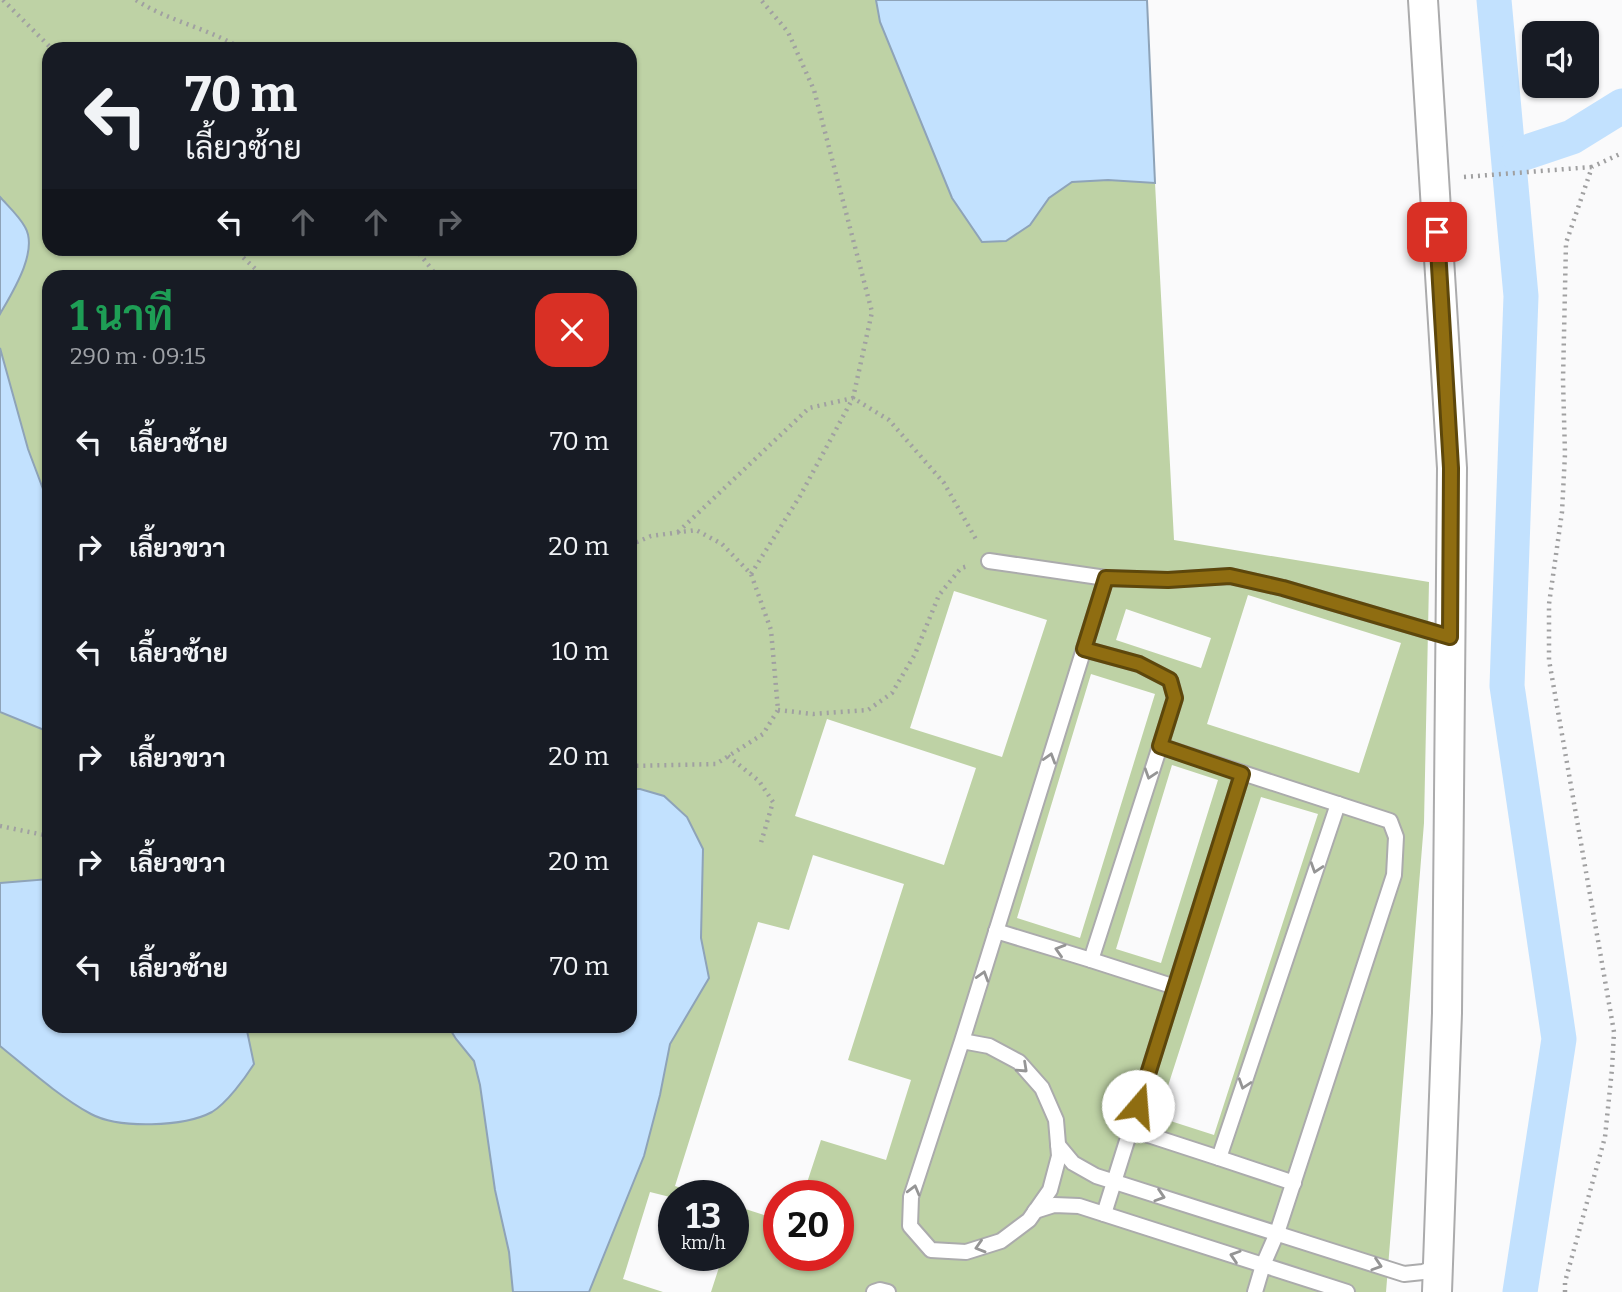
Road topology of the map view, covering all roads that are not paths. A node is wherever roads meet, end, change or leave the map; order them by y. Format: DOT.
graph roads {
  1 [pos="1423,0"];
  2 [pos="989,561"];
  3 [pos="1106,578"];
  4 [pos="1450,637"];
  5 [pos="1084,649"];
  6 [pos="1160,746"];
  7 [pos="1242,774"];
  8 [pos="1338,804"];
  9 [pos="996,931"];
  10 [pos="1091,960"];
  11 [pos="1175,987"];
  12 [pos="962,1041"];
  13 [pos="1130,1129"];
  14 [pos="1058,1145"];
  15 [pos="1219,1158"];
  16 [pos="1114,1181"];
  17 [pos="1294,1183"];
  18 [pos="1035,1212"];
  19 [pos="1104,1214"];
  20 [pos="1277,1233"];
  21 [pos="1263,1265"];
  22 [pos="1438,1279"];
  23 [pos="874,1292"];
  24 [pos="888,1292"];
  25 [pos="1255,1292"];
  26 [pos="1347,1292"];
  1 -- 4 [label="street"];
  2 -- 3 [label="lane"];
  3 -- 4 [label="lane"];
  3 -- 5 [label="lane"];
  4 -- 22 [label="street"];
  5 -- 6 [label="lane"];
  9 -- 5 [label="lane, one-way"];
  6 -- 7 [label="lane"];
  6 -- 10 [label="lane, one-way"];
  7 -- 8 [label="lane"];
  7 -- 11 [label="lane"];
  8 -- 15 [label="lane, one-way"];
  8 -- 17 [label="lane"];
  10 -- 9 [label="lane, one-way"];
  12 -- 9 [label="lane, one-way"];
  10 -- 11 [label="lane"];
  11 -- 13 [label="lane"];
  12 -- 14 [label="lane, one-way"];
  18 -- 12 [label="lane, one-way"];
  13 -- 15 [label="lane"];
  13 -- 16 [label="lane"];
  14 -- 16 [label="lane"];
  14 -- 18 [label="lane"];
  15 -- 17 [label="lane"];
  16 -- 19 [label="lane"];
  16 -- 20 [label="lane, one-way"];
  17 -- 20 [label="lane"];
  18 -- 19 [label="lane"];
  21 -- 19 [label="lane, one-way"];
  20 -- 21 [label="lane"];
  20 -- 22 [label="lane, one-way"];
  21 -- 25 [label="lane"];
  21 -- 26 [label="lane"];
  23 -- 24 [label="lane"];
}
